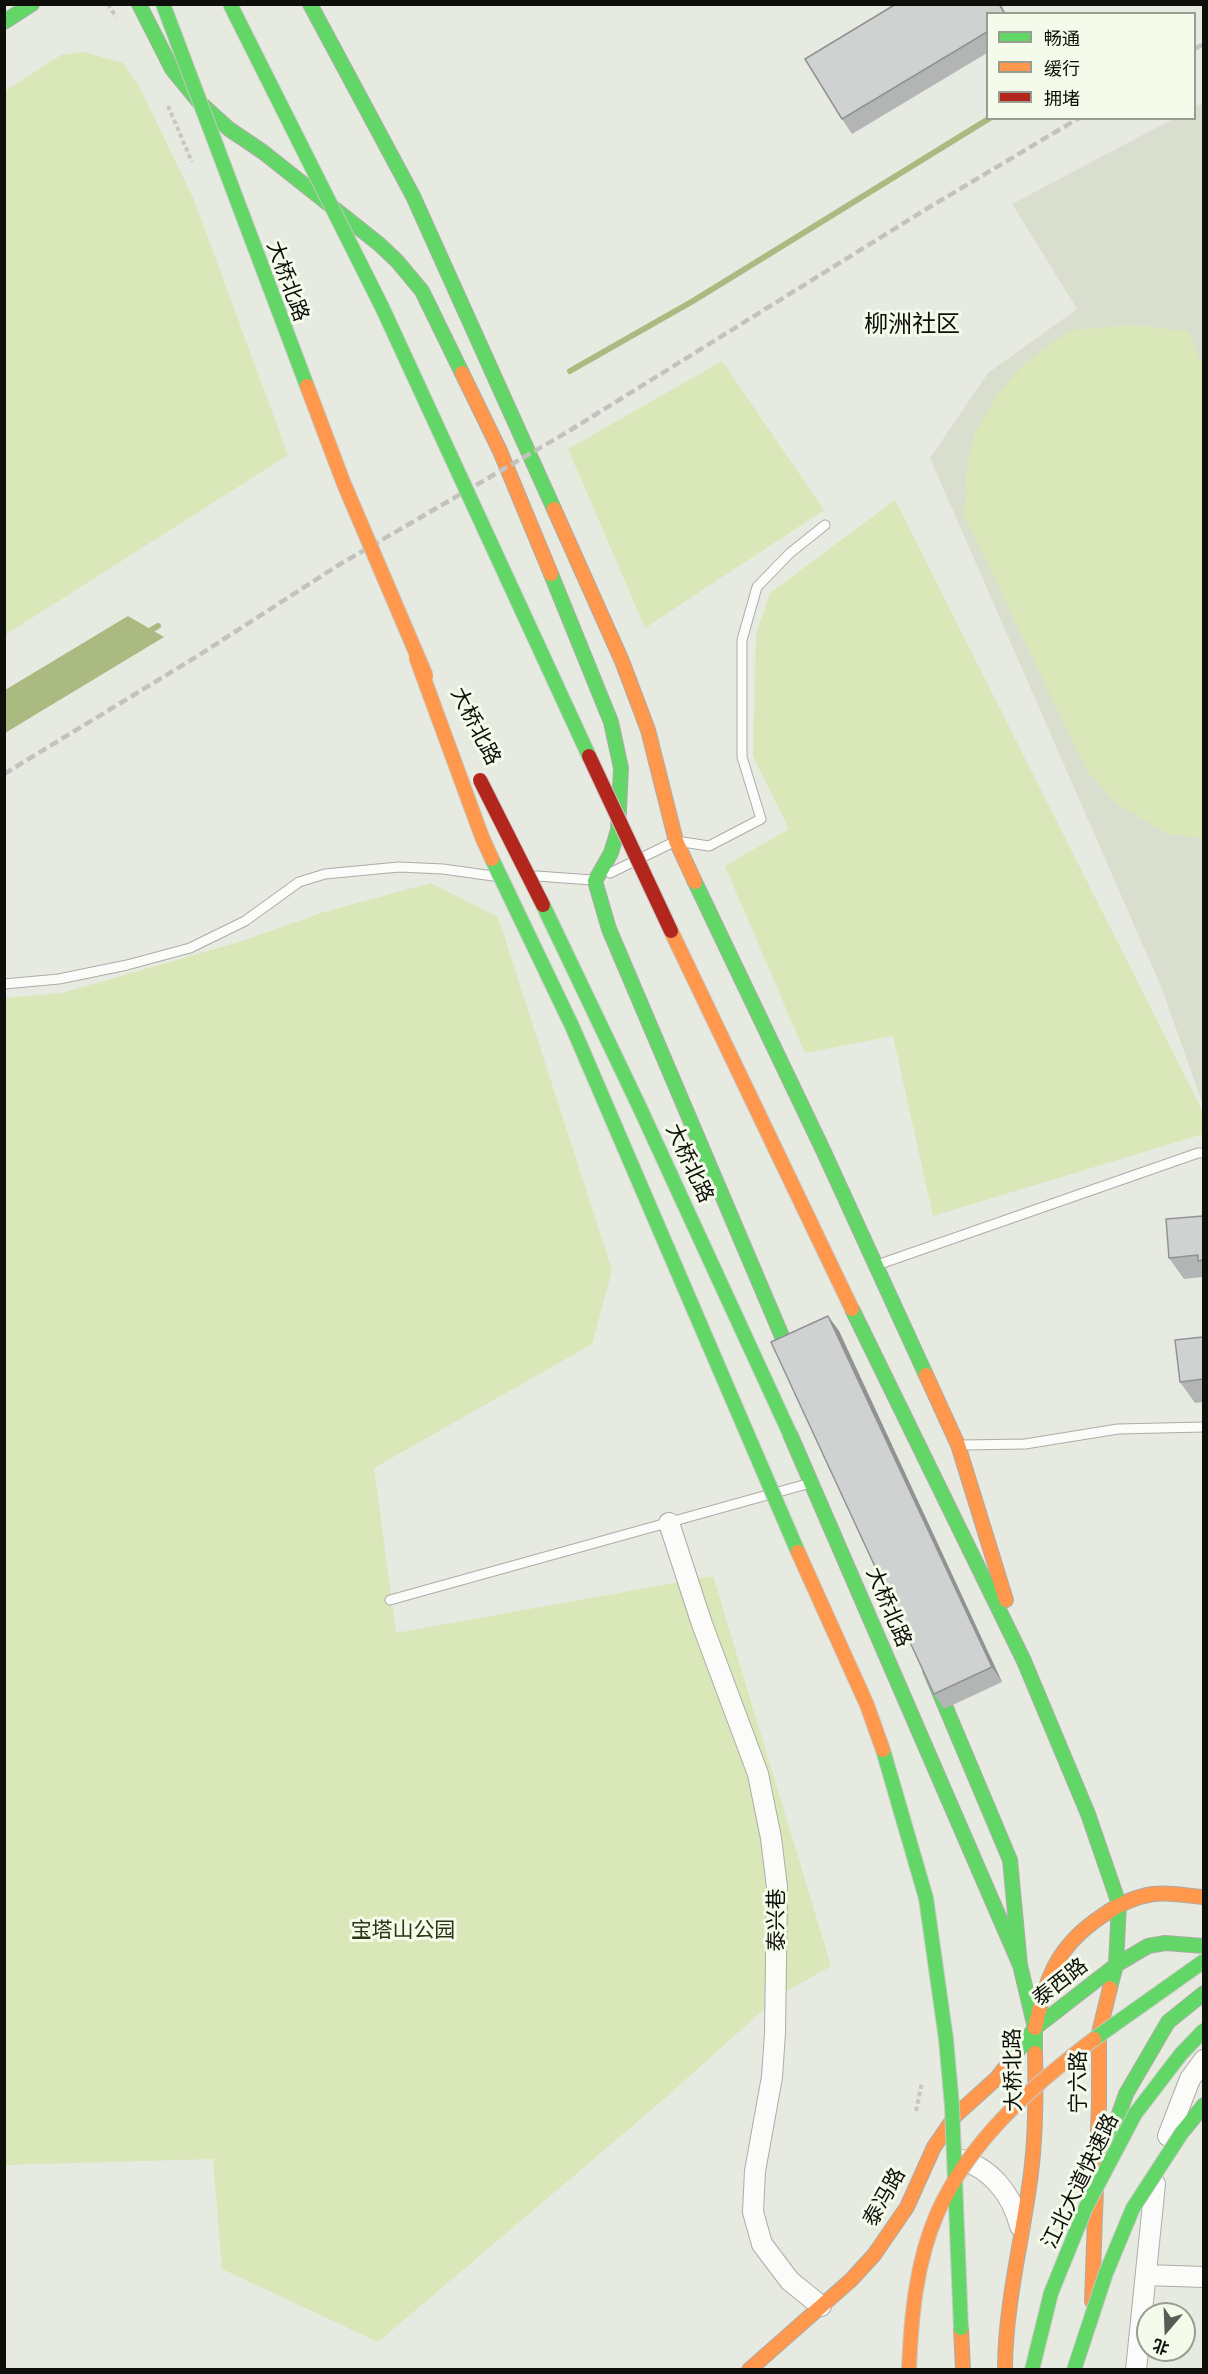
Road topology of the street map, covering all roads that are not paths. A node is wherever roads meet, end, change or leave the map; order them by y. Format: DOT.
graph roads {
  1 [pos="32,4"];
  2 [pos="140,4"];
  3 [pos="163,4"];
  4 [pos="230,4"];
  5 [pos="310,4"];
  6 [pos="4,22"];
  7 [pos="825,525"];
  8 [pos="416,657"];
  9 [pos="465,751"];
  10 [pos="475,772"];
  11 [pos="676,841"];
  12 [pos="595,881"];
  13 [pos="4,984"];
  14 [pos="1203,1153"];
  15 [pos="876,1266"];
  16 [pos="804,1388"];
  17 [pos="1203,1427"];
  18 [pos="958,1445"];
  19 [pos="812,1483"];
  20 [pos="669,1524"];
  21 [pos="390,1600"];
  22 [pos="924,1656"];
  23 [pos="1024,1661"];
  24 [pos="1203,1897"];
  25 [pos="1119,1904"];
  26 [pos="1203,1946"];
  27 [pos="1203,1960"];
  28 [pos="1020,1965"];
  29 [pos="1116,1965"];
  30 [pos="1203,1993"];
  31 [pos="1035,2028"];
  32 [pos="1203,2030"];
  33 [pos="1203,2060"];
  34 [pos="1203,2105"];
  35 [pos="921,2175"];
  36 [pos="1097,2175"];
  37 [pos="1022,2233"];
  38 [pos="1146,2275"];
  39 [pos="1203,2277"];
  40 [pos="821,2306"];
  41 [pos="1076,2366"];
  42 [pos="750,2370"];
  43 [pos="909,2370"];
  44 [pos="963,2370"];
  45 [pos="1005,2370"];
  46 [pos="1032,2370"];
  47 [pos="1090,2370"];
  48 [pos="1136,2370"];
  1 -- 6 [label="main road"];
  2 -- 12 [label="main road"];
  3 -- 8 [label="main road, 大桥北路, bridge"];
  4 -- 23 [label="main road, bridge"];
  5 -- 11 [label="main road"];
  7 -- 11 [label="lane"];
  8 -- 9 [label="main road, 大桥北路, bridge"];
  8 -- 44 [label="main road, bridge"];
  10 -- 19 [label="main road, 大桥北路, bridge"];
  11 -- 12 [label="lane"];
  11 -- 15 [label="main road"];
  12 -- 13 [label="lane"];
  12 -- 16 [label="main road"];
  14 -- 15 [label="lane"];
  15 -- 18 [label="main road"];
  17 -- 18 [label="lane"];
  18 -- 23 [label="main road"];
  19 -- 20 [label="lane"];
  19 -- 28 [label="main road, 大桥北路"];
  20 -- 21 [label="lane"];
  20 -- 40 [label="street, 泰兴巷"];
  22 -- 28 [label="main road"];
  23 -- 25 [label="main road"];
  24 -- 25 [label="main road, 泰西路"];
  25 -- 29 [label="main road, 宁六路"];
  25 -- 31 [label="main road, 泰西路"];
  26 -- 29 [label="main road, 泰西路"];
  27 -- 43 [label="main road, bridge"];
  28 -- 31 [label="main road, 大桥北路"];
  29 -- 31 [label="main road, 泰西路"];
  29 -- 36 [label="main road, 宁六路"];
  30 -- 36 [label="main road"];
  31 -- 35 [label="main road, 泰冯路"];
  31 -- 37 [label="main road, 大桥北路"];
  32 -- 46 [label="main road, 江北大道快速路, bridge"];
  33 -- 38 [label="street"];
  34 -- 41 [label="main road, bridge"];
  35 -- 37 [label="street"];
  35 -- 40 [label="main road, 泰冯路"];
  36 -- 47 [label="main road, 宁六路"];
  37 -- 45 [label="main road, 大桥北路"];
  38 -- 39 [label="street"];
  38 -- 48 [label="street"];
  40 -- 42 [label="main road, 泰冯路"];
}
